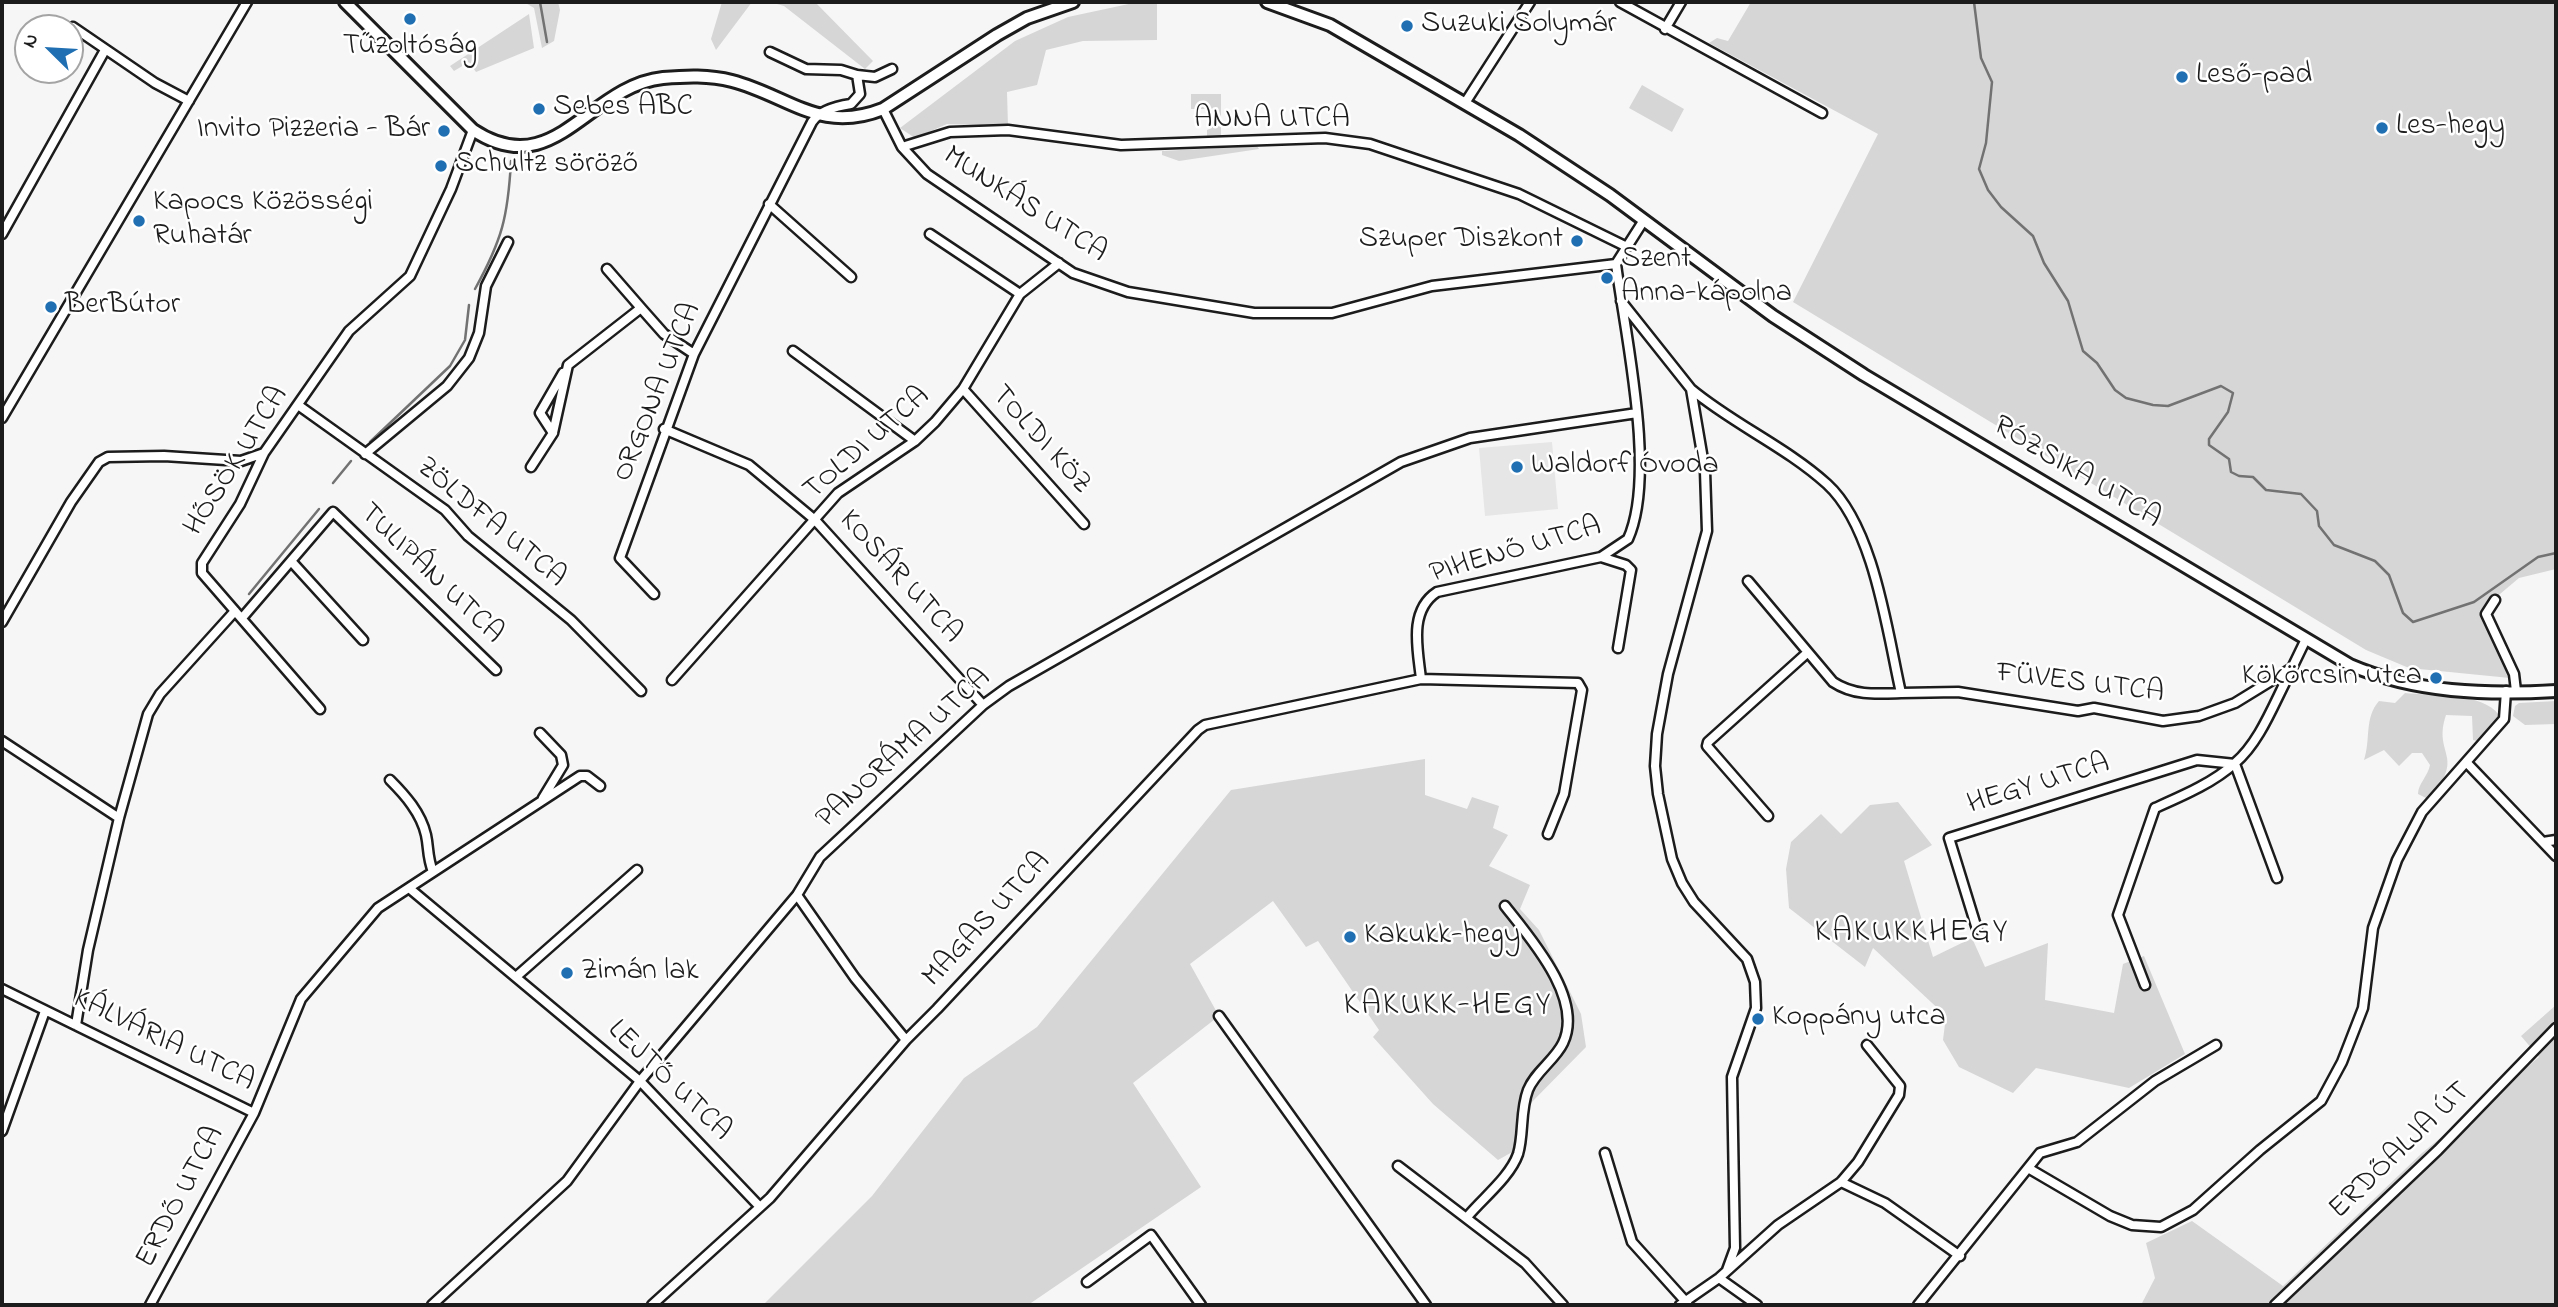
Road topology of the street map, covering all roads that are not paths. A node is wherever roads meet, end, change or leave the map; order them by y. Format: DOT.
graph roads {
  1 [pos="247,2"];
  2 [pos="345,2"];
  3 [pos="1073,2"];
  4 [pos="1267,2"];
  5 [pos="1530,2"];
  6 [pos="1620,2"];
  7 [pos="1681,2"];
  8 [pos="1058,4"];
  9 [pos="1665,29"];
  10 [pos="84,34"];
  11 [pos="106,50"];
  12 [pos="770,52"];
  13 [pos="892,69"];
  14 [pos="857,75"];
  15 [pos="189,101"];
  16 [pos="1465,103"];
  17 [pos="884,109"];
  18 [pos="1822,113"];
  19 [pos="817,116"];
  20 [pos="473,130"];
  21 [pos="902,146"];
  22 [pos="769,204"];
  23 [pos="1644,220"];
  24 [pos="2,234"];
  25 [pos="930,234"];
  26 [pos="508,242"];
  27 [pos="1625,246"];
  28 [pos="1059,263"];
  29 [pos="1616,264"];
  30 [pos="607,269"];
  31 [pos="851,277"];
  32 [pos="1020,294"];
  33 [pos="1621,301"];
  34 [pos="641,308"];
  35 [pos="793,351"];
  36 [pos="694,354"];
  37 [pos="568,365"];
  38 [pos="963,389"];
  39 [pos="1691,389"];
  40 [pos="298,405"];
  41 [pos="1637,414"];
  42 [pos="2,418"];
  43 [pos="664,429"];
  44 [pos="553,433"];
  45 [pos="915,440"];
  46 [pos="264,453"];
  47 [pos="365,454"];
  48 [pos="531,467"];
  49 [pos="815,520"];
  50 [pos="1084,524"];
  51 [pos="1601,557"];
  52 [pos="291,561"];
  53 [pos="1748,581"];
  54 [pos="654,594"];
  55 [pos="2495,600"];
  56 [pos="235,611"];
  57 [pos="242,618"];
  58 [pos="2,622"];
  59 [pos="2306,639"];
  60 [pos="363,640"];
  61 [pos="1618,648"];
  62 [pos="1807,653"];
  63 [pos="2292,668"];
  64 [pos="496,670"];
  65 [pos="1421,679"];
  66 [pos="672,680"];
  67 [pos="641,691"];
  68 [pos="2511,691"];
  69 [pos="2556,691"];
  70 [pos="1901,693"];
  71 [pos="984,705"];
  72 [pos="320,709"];
  73 [pos="540,733"];
  74 [pos="2,741"];
  75 [pos="2467,762"];
  76 [pos="2235,764"];
  77 [pos="390,780"];
  78 [pos="600,786"];
  79 [pos="539,803"];
  80 [pos="1768,816"];
  81 [pos="119,818"];
  82 [pos="1548,834"];
  83 [pos="2556,840"];
  84 [pos="2543,842"];
  85 [pos="2556,856"];
  86 [pos="637,870"];
  87 [pos="433,872"];
  88 [pos="2277,878"];
  89 [pos="409,888"];
  90 [pos="797,895"];
  91 [pos="1505,906"];
  92 [pos="1977,929"];
  93 [pos="517,976"];
  94 [pos="2145,985"];
  95 [pos="2,989"];
  96 [pos="45,1011"];
  97 [pos="1219,1016"];
  98 [pos="76,1026"];
  99 [pos="2556,1028"];
  100 [pos="906,1040"];
  101 [pos="1867,1045"];
  102 [pos="2216,1045"];
  103 [pos="640,1081"];
  104 [pos="254,1113"];
  105 [pos="2,1131"];
  106 [pos="1605,1153"];
  107 [pos="1398,1166"];
  108 [pos="2028,1168"];
  109 [pos="1841,1182"];
  110 [pos="760,1208"];
  111 [pos="1468,1216"];
  112 [pos="1960,1256"];
  113 [pos="1727,1270"];
  114 [pos="1719,1278"];
  115 [pos="1087,1282"];
  116 [pos="1683,1304"];
  117 [pos="150,1305"];
  118 [pos="432,1305"];
  119 [pos="652,1305"];
  120 [pos="1201,1305"];
  121 [pos="1426,1305"];
  122 [pos="1563,1305"];
  123 [pos="1757,1305"];
  124 [pos="1918,1305"];
  125 [pos="2275,1305"];
  1 -- 15 [label="street"];
  2 -- 20 [label="main road"];
  3 -- 8 [label="main road"];
  4 -- 16 [label="main road, RÓZSIKA UTCA"];
  5 -- 16 [label="street"];
  6 -- 9 [label="street"];
  7 -- 9 [label="street"];
  8 -- 17 [label="main road"];
  9 -- 18 [label="street"];
  10 -- 11 [label="street"];
  11 -- 15 [label="street"];
  11 -- 24 [label="street"];
  12 -- 14 [label="street"];
  13 -- 14 [label="street"];
  14 -- 19 [label="street"];
  15 -- 42 [label="street"];
  16 -- 23 [label="main road, RÓZSIKA UTCA"];
  17 -- 19 [label="main road"];
  17 -- 21 [label="street, MUNKÁS UTCA"];
  19 -- 20 [label="main road"];
  19 -- 22 [label="street, ORGONA UTCA"];
  20 -- 40 [label="street, HŐSÖK UTCA"];
  21 -- 27 [label="street, ANNA UTCA"];
  21 -- 28 [label="street, MUNKÁS UTCA"];
  22 -- 31 [label="street"];
  22 -- 36 [label="street, ORGONA UTCA"];
  23 -- 27 [label="street"];
  23 -- 59 [label="main road, RÓZSIKA UTCA"];
  25 -- 32 [label="street"];
  26 -- 47 [label="street"];
  27 -- 29 [label="street"];
  28 -- 29 [label="street, MUNKÁS UTCA"];
  28 -- 32 [label="street, TOLDI UTCA"];
  29 -- 33 [label="street, PIHENŐ UTCA"];
  30 -- 34 [label="street"];
  32 -- 38 [label="street, TOLDI UTCA"];
  33 -- 39 [label="street"];
  33 -- 41 [label="street, PIHENŐ UTCA"];
  34 -- 36 [label="street"];
  34 -- 37 [label="street"];
  35 -- 45 [label="street"];
  36 -- 43 [label="street, ORGONA UTCA"];
  37 -- 44 [label="street"];
  37 -- 44 [label="street"];
  38 -- 45 [label="street, TOLDI UTCA"];
  38 -- 50 [label="street, TOLDI KÖZ"];
  39 -- 70 [label="street"];
  39 -- 113 [label="street"];
  40 -- 46 [label="street, HŐSÖK UTCA"];
  40 -- 47 [label="street, ZÖLDFA UTCA"];
  41 -- 51 [label="street, PIHENŐ UTCA"];
  41 -- 71 [label="street, PANORÁMA UTCA"];
  43 -- 49 [label="street, KOSÁR UTCA"];
  43 -- 54 [label="street, ORGONA UTCA"];
  44 -- 48 [label="street"];
  45 -- 49 [label="street, TOLDI UTCA"];
  46 -- 56 [label="street, HŐSÖK UTCA"];
  46 -- 58 [label="street"];
  47 -- 67 [label="street, ZÖLDFA UTCA"];
  49 -- 66 [label="street, TOLDI UTCA"];
  49 -- 71 [label="street, KOSÁR UTCA"];
  51 -- 61 [label="street"];
  51 -- 65 [label="street, PIHENŐ UTCA"];
  52 -- 57 [label="street"];
  52 -- 60 [label="street"];
  52 -- 64 [label="street, TULIPÁN UTCA"];
  53 -- 62 [label="street"];
  55 -- 68 [label="street"];
  56 -- 57 [label="street, HŐSÖK UTCA"];
  56 -- 81 [label="street"];
  57 -- 72 [label="street, HŐSÖK UTCA"];
  59 -- 63 [label="street"];
  59 -- 68 [label="main road, RÓZSIKA UTCA"];
  62 -- 70 [label="street, FÜVES UTCA"];
  62 -- 80 [label="street"];
  63 -- 70 [label="street, FÜVES UTCA"];
  63 -- 76 [label="street"];
  65 -- 82 [label="street, MAGAS UTCA"];
  65 -- 100 [label="street, MAGAS UTCA"];
  68 -- 69 [label="main road, RÓZSIKA UTCA"];
  68 -- 75 [label="street"];
  71 -- 90 [label="street, PANORÁMA UTCA"];
  73 -- 79 [label="street, KÁLVÁRIA UTCA"];
  74 -- 81 [label="street"];
  75 -- 84 [label="street"];
  75 -- 108 [label="street"];
  76 -- 88 [label="street"];
  76 -- 92 [label="street, HEGY UTCA"];
  76 -- 94 [label="street"];
  77 -- 87 [label="street"];
  78 -- 79 [label="street, KÁLVÁRIA UTCA"];
  79 -- 87 [label="street, KÁLVÁRIA UTCA"];
  81 -- 98 [label="street"];
  83 -- 84 [label="street"];
  84 -- 85 [label="street"];
  86 -- 93 [label="street"];
  87 -- 89 [label="street, KÁLVÁRIA UTCA"];
  89 -- 93 [label="street, LEJTŐ UTCA"];
  89 -- 104 [label="street, KÁLVÁRIA UTCA"];
  90 -- 100 [label="street"];
  90 -- 103 [label="street, PANORÁMA UTCA"];
  91 -- 111 [label="street"];
  93 -- 103 [label="street, LEJTŐ UTCA"];
  95 -- 96 [label="street, KÁLVÁRIA UTCA"];
  96 -- 98 [label="street, KÁLVÁRIA UTCA"];
  96 -- 105 [label="street"];
  97 -- 121 [label="street"];
  98 -- 104 [label="street, KÁLVÁRIA UTCA"];
  99 -- 125 [label="street, ERDŐALJA ÚT"];
  100 -- 110 [label="street, MAGAS UTCA"];
  101 -- 109 [label="street"];
  102 -- 108 [label="street"];
  103 -- 110 [label="street, LEJTŐ UTCA"];
  103 -- 118 [label="street, PANORÁMA UTCA"];
  104 -- 117 [label="street, ERDŐ UTCA"];
  106 -- 116 [label="street"];
  107 -- 111 [label="street"];
  108 -- 112 [label="street"];
  109 -- 112 [label="street"];
  109 -- 113 [label="street"];
  110 -- 119 [label="street, MAGAS UTCA"];
  111 -- 122 [label="street"];
  112 -- 124 [label="street"];
  113 -- 114 [label="street"];
  114 -- 116 [label="street"];
  114 -- 123 [label="street"];
  115 -- 120 [label="street"];
}
